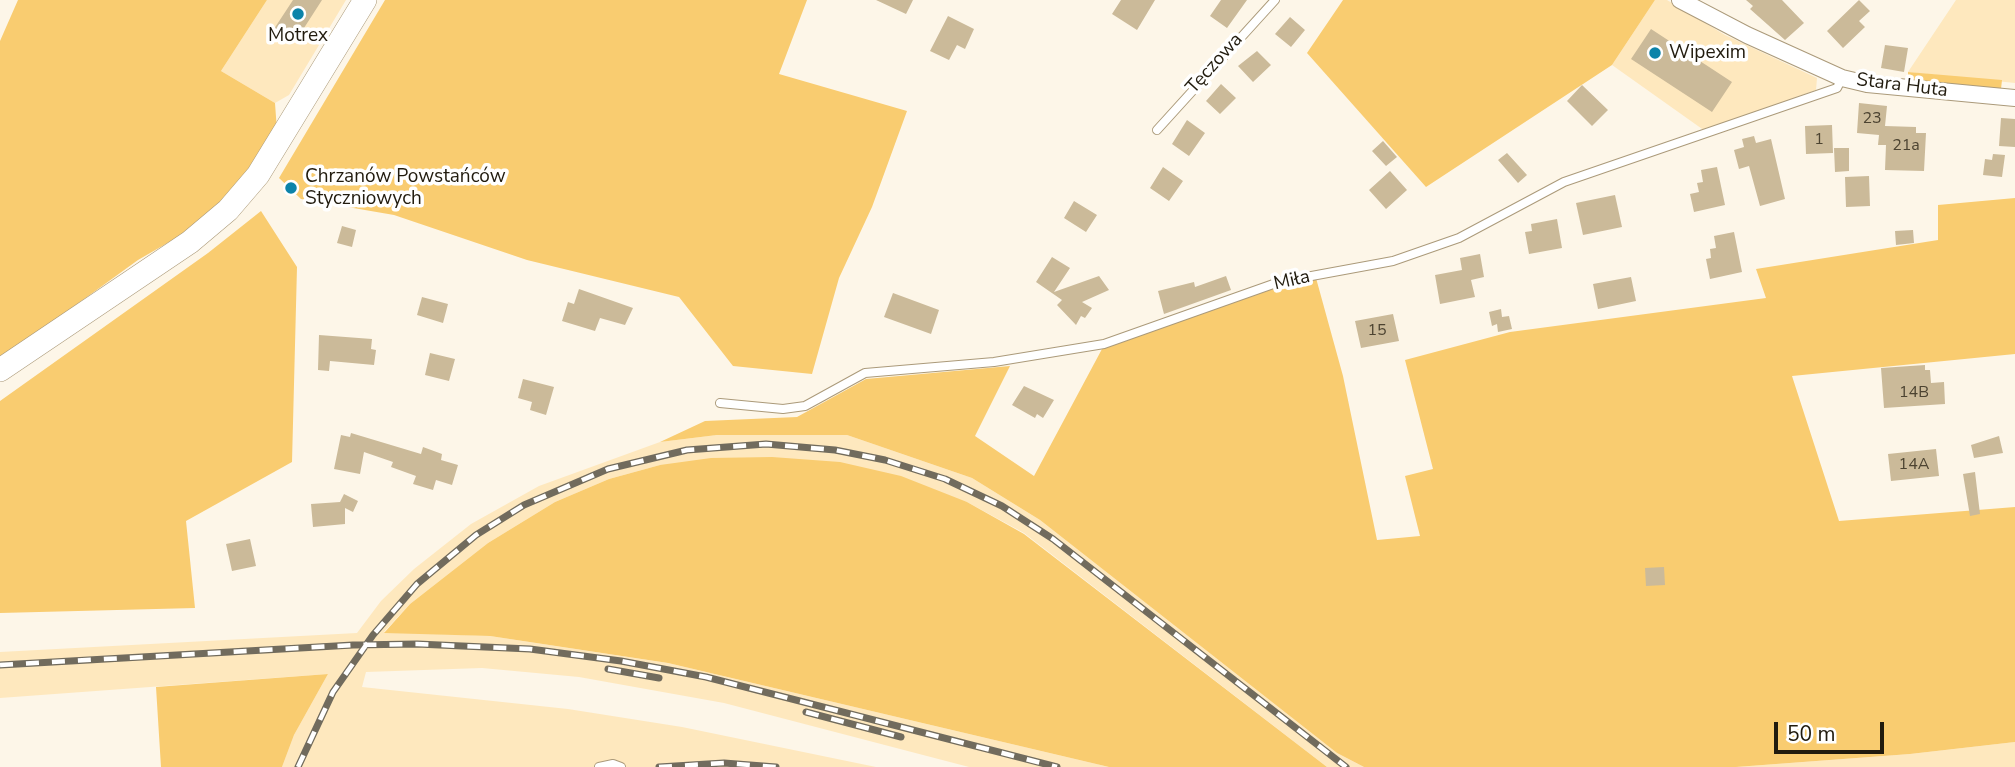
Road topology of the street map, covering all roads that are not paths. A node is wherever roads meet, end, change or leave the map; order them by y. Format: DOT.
graph roads {
  1 [pos="365,0"];
  2 [pos="1275,0"];
  3 [pos="1680,0"];
  4 [pos="1842,78"];
  5 [pos="2015,98"];
  6 [pos="1157,130"];
  7 [pos="0,370"];
  8 [pos="720,402"];
  9 [pos="599,767"];
  10 [pos="621,767"];
  1 -- 7 [label="street"];
  2 -- 6 [label="lane, Tęczowa"];
  3 -- 4 [label="street, Stara Huta"];
  4 -- 5 [label="street, Stara Huta"];
  4 -- 8 [label="lane, Miła"];
  9 -- 10 [label="lane"];
}
